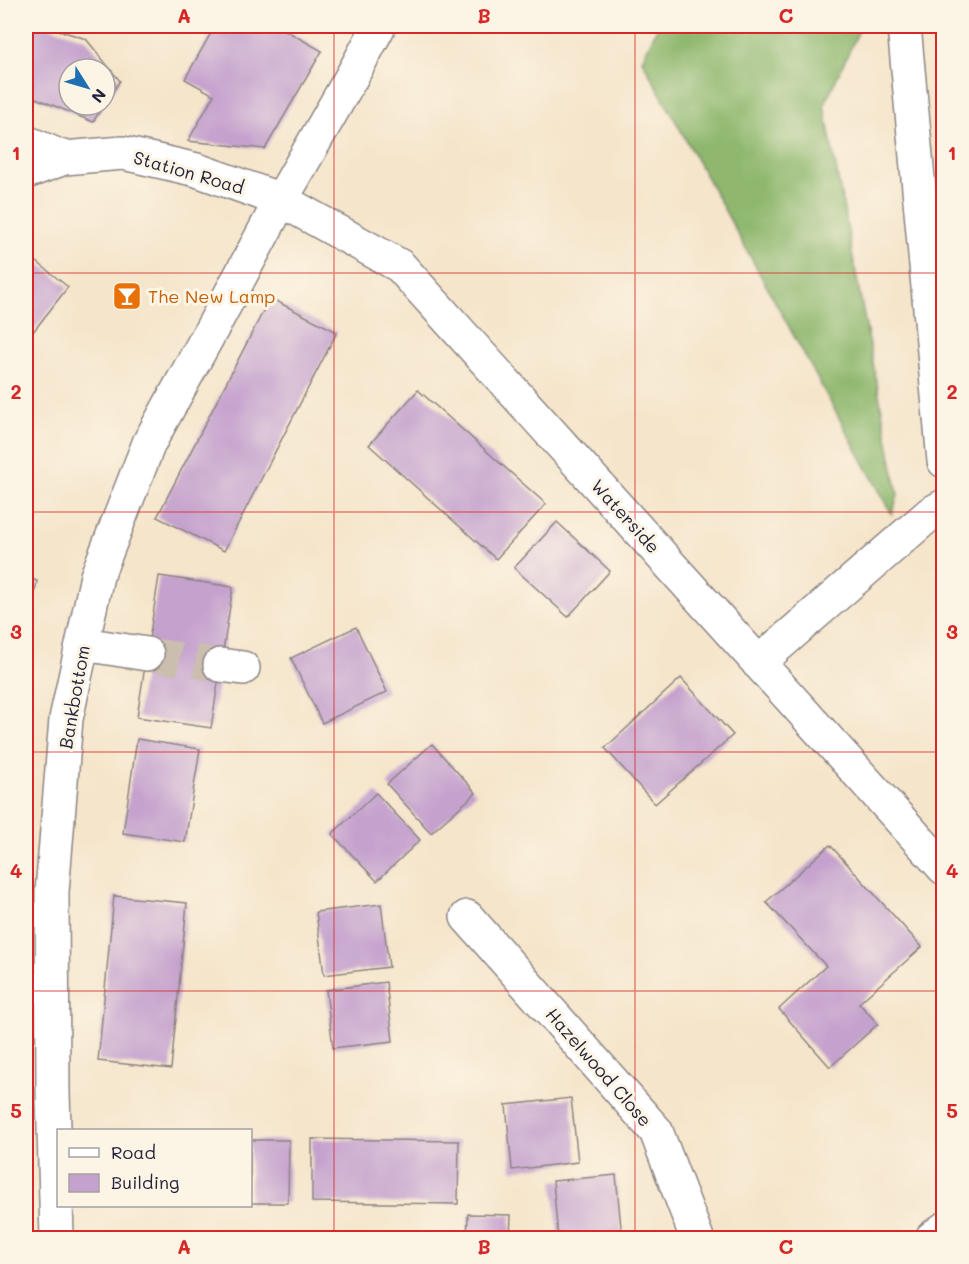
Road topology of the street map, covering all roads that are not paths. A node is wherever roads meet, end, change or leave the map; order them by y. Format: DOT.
graph roads {
  1 [pos="379,26"];
  2 [pos="904,26"];
  3 [pos="26,142"];
  4 [pos="64,158"];
  5 [pos="26,172"];
  6 [pos="281,200"];
  7 [pos="944,461"];
  8 [pos="944,506"];
  9 [pos="83,644"];
  10 [pos="147,654"];
  11 [pos="758,663"];
  12 [pos="944,868"];
  13 [pos="467,917"];
  14 [pos="39,1092"];
  15 [pos="944,1229"];
  16 [pos="57,1239"];
  17 [pos="698,1239"];
  18 [pos="932,1239"];
  1 -- 6 [label="street, Bankbottom"];
  2 -- 7 [label="street"];
  3 -- 4 [label="street"];
  4 -- 5 [label="street, Station Road"];
  4 -- 6 [label="street, Station Road"];
  6 -- 9 [label="street, Bankbottom"];
  6 -- 11 [label="street, Waterside"];
  8 -- 11 [label="street"];
  9 -- 10 [label="street"];
  9 -- 14 [label="street, Bankbottom"];
  11 -- 12 [label="street, Waterside"];
  13 -- 17 [label="street, Hazelwood Close"];
  14 -- 16 [label="street, Bankbottom"];
  15 -- 18 [label="street"];
}
